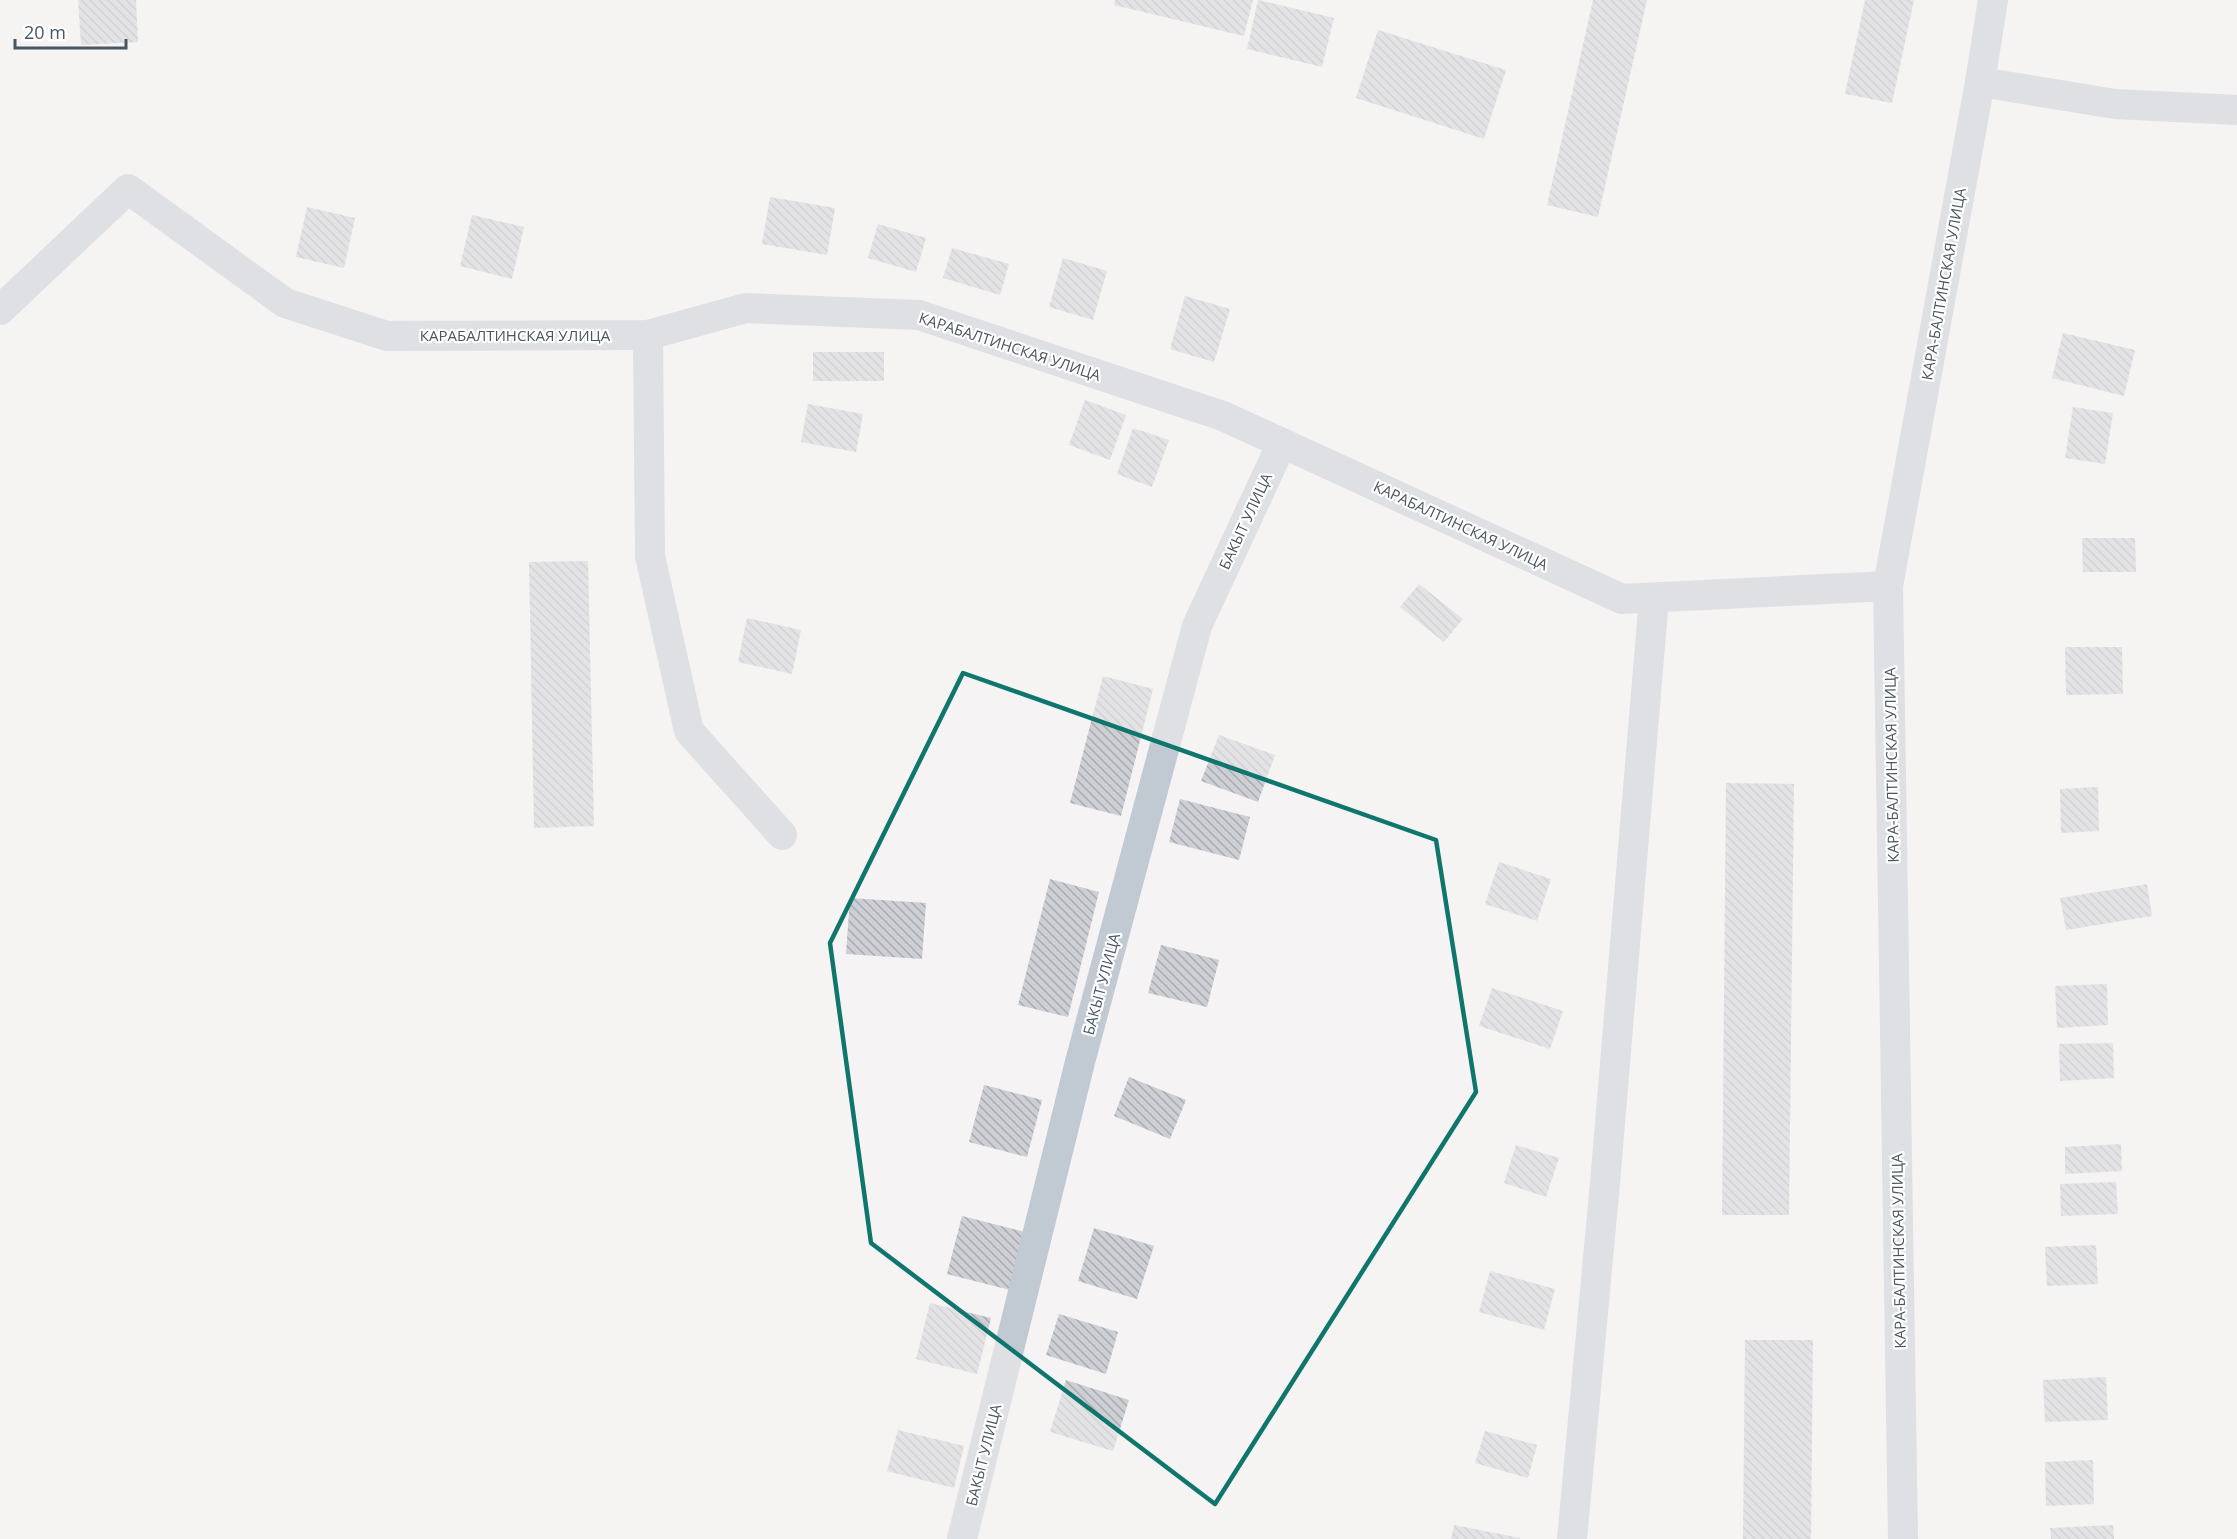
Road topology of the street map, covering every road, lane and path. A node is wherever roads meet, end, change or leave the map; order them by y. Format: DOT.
graph roads {
  1 [pos="1993,0"];
  2 [pos="1980,82"];
  3 [pos="2237,110"];
  4 [pos="0,310"];
  5 [pos="648,335"];
  6 [pos="1281,443"];
  7 [pos="1888,586"];
  8 [pos="1654,598"];
  9 [pos="782,835"];
  10 [pos="962,1539"];
  11 [pos="1572,1539"];
  12 [pos="1903,1539"];
  1 -- 2 [label="street, КАРА-БАЛТИНСКАЯ УЛИЦА"];
  2 -- 3 [label="street"];
  2 -- 7 [label="street, КАРА-БАЛТИНСКАЯ УЛИЦА"];
  4 -- 5 [label="street, КАРАБАЛТИНСКАЯ УЛИЦА"];
  5 -- 6 [label="street, КАРАБАЛТИНСКАЯ УЛИЦА"];
  5 -- 9 [label="street"];
  6 -- 8 [label="street, КАРАБАЛТИНСКАЯ УЛИЦА"];
  6 -- 10 [label="street, БАКЫТ УЛИЦА"];
  7 -- 8 [label="street, КАРАБАЛТИНСКАЯ УЛИЦА"];
  7 -- 12 [label="street, КАРА-БАЛТИНСКАЯ УЛИЦА"];
  8 -- 11 [label="street"];
}
